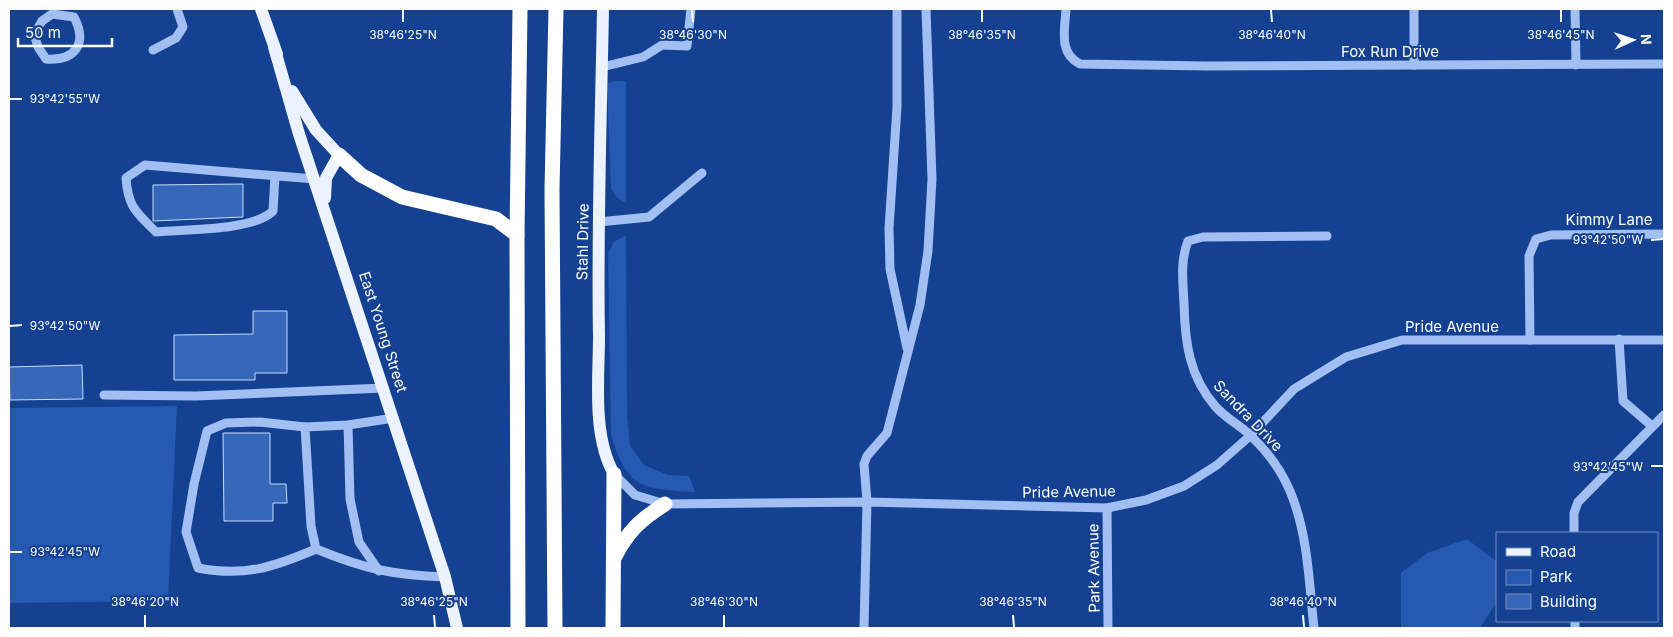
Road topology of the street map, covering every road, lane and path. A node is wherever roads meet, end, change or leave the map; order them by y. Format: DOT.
graph roads {
  1 [pos="177,9"];
  2 [pos="261,9"];
  3 [pos="520,9"];
  4 [pos="556,9"];
  5 [pos="603,9"];
  6 [pos="691,9"];
  7 [pos="897,9"];
  8 [pos="926,9"];
  9 [pos="1066,9"];
  10 [pos="1414,9"];
  11 [pos="1575,9"];
  12 [pos="51,11"];
  13 [pos="274,47"];
  14 [pos="153,50"];
  15 [pos="1664,64"];
  16 [pos="1414,65"];
  17 [pos="1576,65"];
  18 [pos="602,67"];
  19 [pos="340,155"];
  20 [pos="702,173"];
  21 [pos="275,176"];
  22 [pos="315,179"];
  23 [pos="325,208"];
  24 [pos="599,222"];
  25 [pos="1664,234"];
  26 [pos="517,235"];
  27 [pos="1328,236"];
  28 [pos="1619,339"];
  29 [pos="1530,340"];
  30 [pos="1664,340"];
  31 [pos="907,348"];
  32 [pos="384,388"];
  33 [pos="104,395"];
  34 [pos="1664,415"];
  35 [pos="394,418"];
  36 [pos="348,425"];
  37 [pos="1652,426"];
  38 [pos="305,427"];
  39 [pos="1251,435"];
  40 [pos="614,474"];
  41 [pos="866,502"];
  42 [pos="666,504"];
  43 [pos="1107,508"];
  44 [pos="1574,532"];
  45 [pos="316,549"];
  46 [pos="613,560"];
  47 [pos="379,572"];
  48 [pos="445,577"];
  49 [pos="457,628"];
  50 [pos="518,628"];
  51 [pos="555,628"];
  52 [pos="613,628"];
  53 [pos="864,628"];
  54 [pos="1108,628"];
  55 [pos="1314,628"];
  1 -- 14 [label="street"];
  2 -- 13 [label="main road, East Young Street"];
  3 -- 26 [label="highway"];
  4 -- 51 [label="highway"];
  5 -- 18 [label="main road, Stahl Drive"];
  6 -- 18 [label="street"];
  7 -- 31 [label="street"];
  8 -- 31 [label="street"];
  9 -- 16 [label="street, Fox Run Drive"];
  10 -- 16 [label="street"];
  11 -- 17 [label="street"];
  12 -- 12 [label="street"];
  13 -- 19 [label="main road, East Young Street"];
  13 -- 22 [label="main road, East Young Street"];
  15 -- 17 [label="street, Fox Run Drive"];
  16 -- 17 [label="street, Fox Run Drive"];
  18 -- 24 [label="main road, Stahl Drive"];
  19 -- 23 [label="main road"];
  19 -- 26 [label="highway"];
  20 -- 24 [label="street"];
  21 -- 21 [label="street"];
  21 -- 22 [label="street"];
  22 -- 23 [label="main road, East Young Street"];
  23 -- 32 [label="main road, East Young Street"];
  24 -- 40 [label="main road, Stahl Drive"];
  25 -- 29 [label="street, Kimmy Lane"];
  26 -- 50 [label="highway"];
  27 -- 39 [label="street, Sandra Drive"];
  28 -- 29 [label="street, Pride Avenue"];
  28 -- 30 [label="street, Pride Avenue"];
  28 -- 37 [label="street"];
  29 -- 39 [label="street, Pride Avenue"];
  31 -- 41 [label="street"];
  32 -- 33 [label="street"];
  32 -- 35 [label="main road, East Young Street"];
  34 -- 37 [label="street"];
  35 -- 36 [label="street"];
  35 -- 48 [label="main road, East Young Street"];
  36 -- 38 [label="street"];
  36 -- 47 [label="street"];
  37 -- 44 [label="street"];
  38 -- 45 [label="street"];
  38 -- 45 [label="street"];
  39 -- 43 [label="street, Pride Avenue"];
  39 -- 55 [label="street, Sandra Drive"];
  40 -- 42 [label="street, Pride Avenue"];
  40 -- 46 [label="highway"];
  41 -- 42 [label="street, Pride Avenue"];
  41 -- 43 [label="street, Pride Avenue"];
  41 -- 53 [label="street"];
  42 -- 46 [label="highway"];
  43 -- 54 [label="street, Park Avenue"];
  45 -- 47 [label="street"];
  46 -- 52 [label="highway"];
  47 -- 48 [label="street"];
  48 -- 49 [label="main road, East Young Street"];
}
